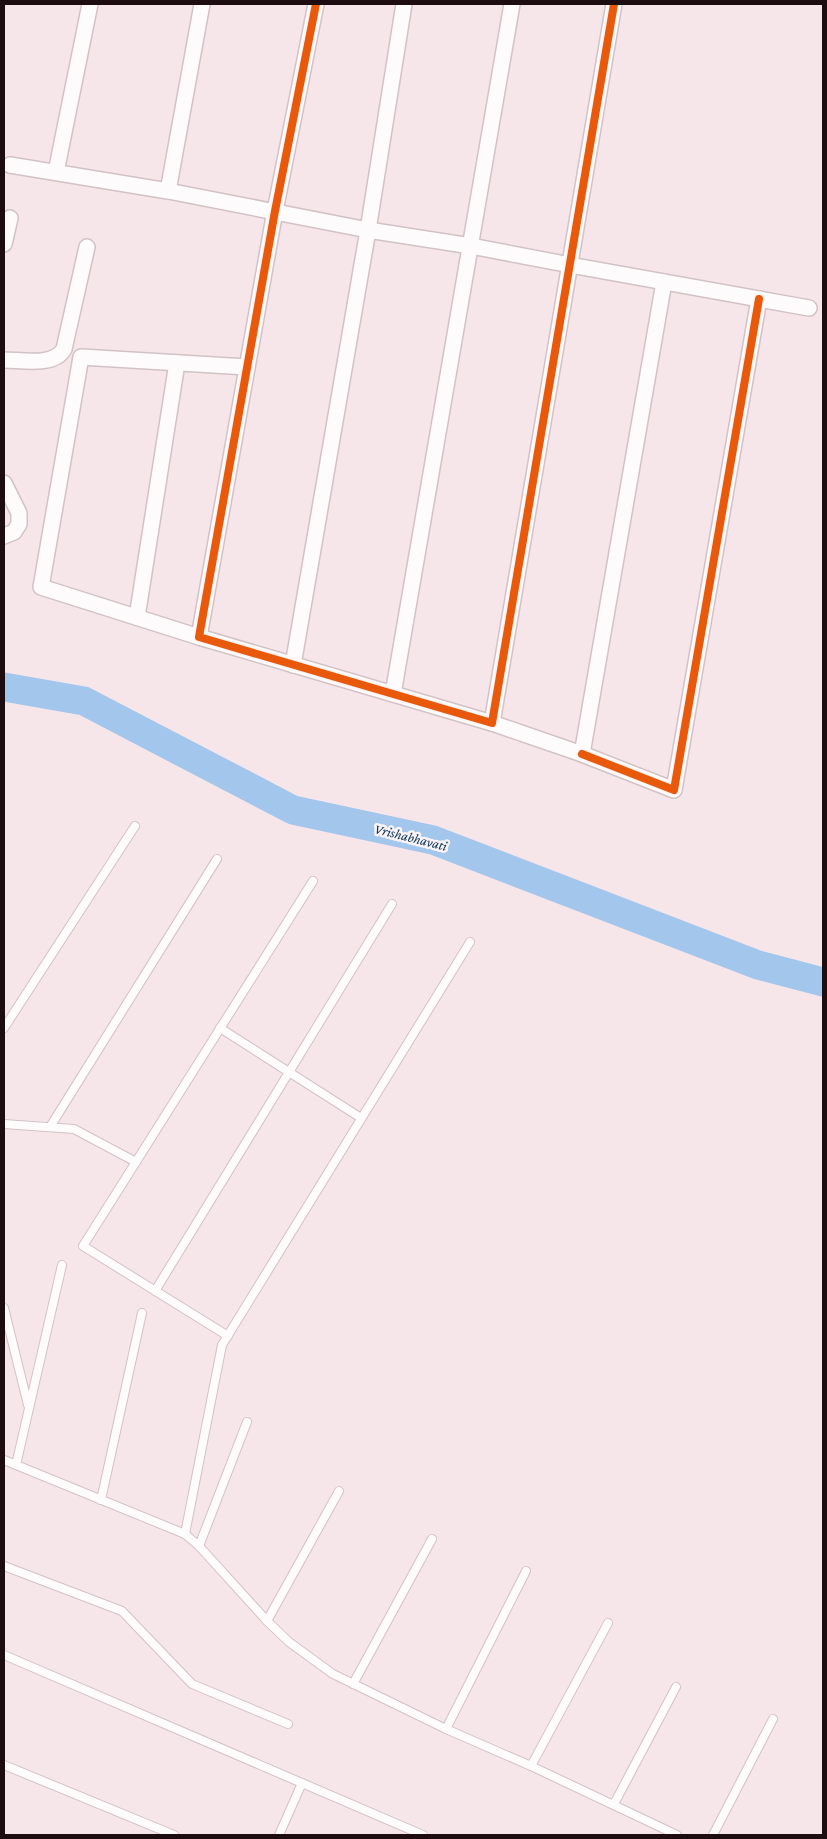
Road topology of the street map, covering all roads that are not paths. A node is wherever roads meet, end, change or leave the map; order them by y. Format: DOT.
graph roads {
  1 [pos="90,4"];
  2 [pos="202,4"];
  3 [pos="316,4"];
  4 [pos="404,4"];
  5 [pos="512,4"];
  6 [pos="614,4"];
  7 [pos="10,165"];
  8 [pos="56,172"];
  9 [pos="168,191"];
  10 [pos="275,211"];
  11 [pos="10,218"];
  12 [pos="368,230"];
  13 [pos="4,244"];
  14 [pos="471,246"];
  15 [pos="87,247"];
  16 [pos="570,265"];
  17 [pos="664,282"];
  18 [pos="759,299"];
  19 [pos="809,308"];
  20 [pos="4,360"];
  21 [pos="177,363"];
  22 [pos="247,367"];
  23 [pos="4,483"];
  24 [pos="4,536"];
  25 [pos="137,617"];
  26 [pos="199,637"];
  27 [pos="293,665"];
  28 [pos="393,694"];
  29 [pos="492,723"];
  30 [pos="582,754"];
  31 [pos="135,826"];
  32 [pos="217,859"];
  33 [pos="313,881"];
  34 [pos="392,904"];
  35 [pos="470,942"];
  36 [pos="4,1028"];
  37 [pos="220,1028"];
  38 [pos="289,1072"];
  39 [pos="361,1118"];
  40 [pos="4,1124"];
  41 [pos="50,1127"];
  42 [pos="136,1162"];
  43 [pos="62,1265"];
  44 [pos="155,1290"];
  45 [pos="4,1308"];
  46 [pos="142,1313"];
  47 [pos="228,1336"];
  48 [pos="29,1408"];
  49 [pos="247,1422"];
  50 [pos="4,1460"];
  51 [pos="16,1465"];
  52 [pos="339,1491"];
  53 [pos="101,1500"];
  54 [pos="185,1534"];
  55 [pos="432,1539"];
  56 [pos="199,1546"];
  57 [pos="4,1566"];
  58 [pos="526,1571"];
  59 [pos="267,1621"];
  60 [pos="608,1623"];
  61 [pos="4,1655"];
  62 [pos="353,1684"];
  63 [pos="676,1687"];
  64 [pos="773,1719"];
  65 [pos="288,1724"];
  66 [pos="446,1729"];
  67 [pos="4,1765"];
  68 [pos="531,1766"];
  69 [pos="302,1783"];
  70 [pos="614,1804"];
  71 [pos="174,1835"];
  72 [pos="279,1835"];
  73 [pos="423,1835"];
  74 [pos="677,1835"];
  75 [pos="713,1835"];
  1 -- 8 [label="street"];
  2 -- 9 [label="street"];
  3 -- 10 [label="street"];
  4 -- 12 [label="street"];
  5 -- 14 [label="street"];
  6 -- 16 [label="street"];
  7 -- 8 [label="street"];
  8 -- 9 [label="street"];
  9 -- 10 [label="street"];
  10 -- 12 [label="street"];
  10 -- 22 [label="street"];
  11 -- 13 [label="street"];
  12 -- 14 [label="street"];
  12 -- 27 [label="street"];
  14 -- 16 [label="street"];
  14 -- 28 [label="street"];
  15 -- 20 [label="street"];
  16 -- 17 [label="street"];
  16 -- 29 [label="street"];
  17 -- 18 [label="street"];
  17 -- 30 [label="street"];
  18 -- 19 [label="street"];
  18 -- 30 [label="street"];
  21 -- 22 [label="street"];
  21 -- 25 [label="street"];
  21 -- 25 [label="street"];
  22 -- 26 [label="street"];
  23 -- 24 [label="street"];
  25 -- 26 [label="street"];
  26 -- 27 [label="street"];
  27 -- 28 [label="street"];
  28 -- 29 [label="street"];
  29 -- 30 [label="street"];
  31 -- 36 [label="lane"];
  32 -- 41 [label="lane"];
  33 -- 37 [label="lane"];
  34 -- 38 [label="lane"];
  35 -- 39 [label="lane"];
  37 -- 38 [label="lane"];
  37 -- 42 [label="lane"];
  38 -- 39 [label="lane"];
  38 -- 44 [label="lane"];
  39 -- 47 [label="lane"];
  40 -- 41 [label="lane"];
  41 -- 42 [label="lane"];
  42 -- 44 [label="lane"];
  43 -- 48 [label="lane"];
  44 -- 47 [label="lane"];
  45 -- 48 [label="lane"];
  46 -- 53 [label="lane"];
  47 -- 54 [label="lane"];
  48 -- 51 [label="lane"];
  49 -- 56 [label="lane"];
  50 -- 51 [label="lane"];
  51 -- 53 [label="lane"];
  52 -- 59 [label="lane"];
  53 -- 54 [label="lane"];
  54 -- 56 [label="lane"];
  55 -- 62 [label="lane"];
  56 -- 59 [label="lane"];
  57 -- 65 [label="lane"];
  58 -- 66 [label="lane"];
  59 -- 62 [label="lane"];
  60 -- 68 [label="lane"];
  61 -- 69 [label="lane"];
  62 -- 66 [label="lane"];
  63 -- 70 [label="lane"];
  64 -- 75 [label="lane"];
  66 -- 68 [label="lane"];
  67 -- 71 [label="lane"];
  68 -- 70 [label="lane"];
  69 -- 72 [label="lane"];
  69 -- 73 [label="lane"];
  70 -- 74 [label="lane"];
}
